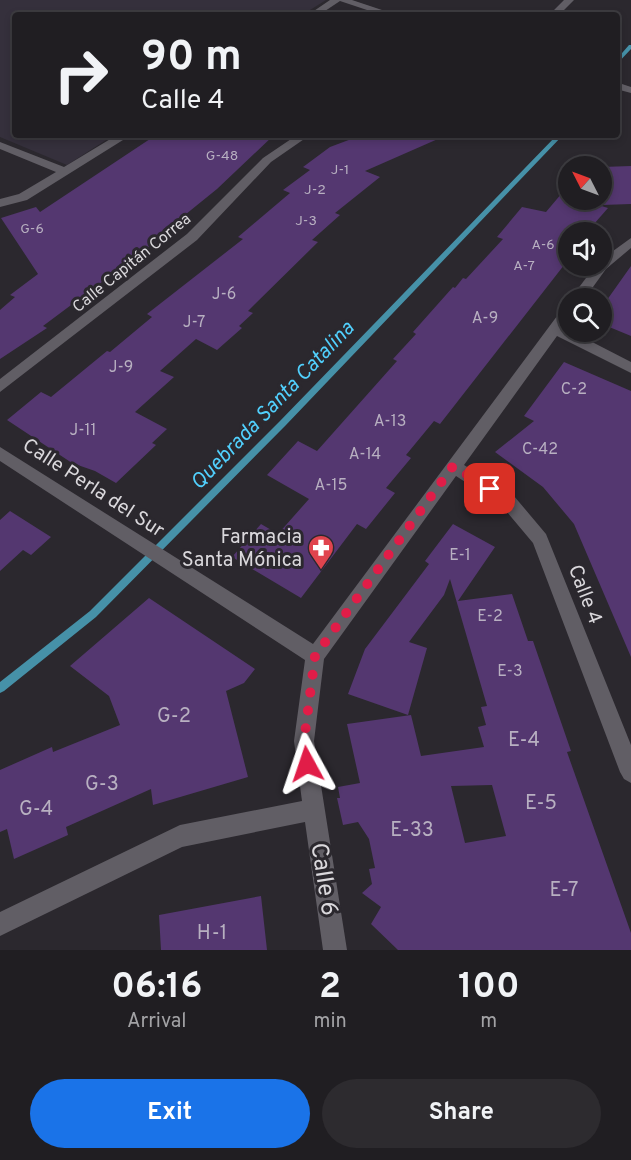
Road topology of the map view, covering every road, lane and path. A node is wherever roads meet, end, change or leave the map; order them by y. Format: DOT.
graph roads {
  1 [pos="336,0"];
  2 [pos="343,0"];
  3 [pos="569,0"];
  4 [pos="318,12"];
  5 [pos="382,12"];
  6 [pos="557,12"];
  7 [pos="119,138"];
  8 [pos="300,138"];
  9 [pos="0,145"];
  10 [pos="66,172"];
  11 [pos="0,203"];
  12 [pos="631,242"];
  13 [pos="586,288"];
  14 [pos="558,325"];
  15 [pos="555,329"];
  16 [pos="631,368"];
  17 [pos="0,387"];
  18 [pos="0,453"];
  19 [pos="453,466"];
  20 [pos="315,656"];
  21 [pos="631,772"];
  22 [pos="314,809"];
  23 [pos="0,924"];
  24 [pos="335,950"];
  1 -- 4 [label="street"];
  2 -- 5 [label="street"];
  3 -- 6 [label="street"];
  7 -- 10 [label="street"];
  8 -- 17 [label="street, Calle Capitán Correa"];
  9 -- 10 [label="street"];
  10 -- 11 [label="street"];
  12 -- 13 [label="street"];
  14 -- 15 [label="street"];
  15 -- 16 [label="street"];
  15 -- 19 [label="street"];
  18 -- 20 [label="street, Calle Perla del Sur"];
  19 -- 20 [label="street"];
  19 -- 21 [label="street, Calle 4"];
  20 -- 22 [label="street, Calle 6"];
  22 -- 23 [label="street"];
  22 -- 24 [label="street, Calle 6"];
}
